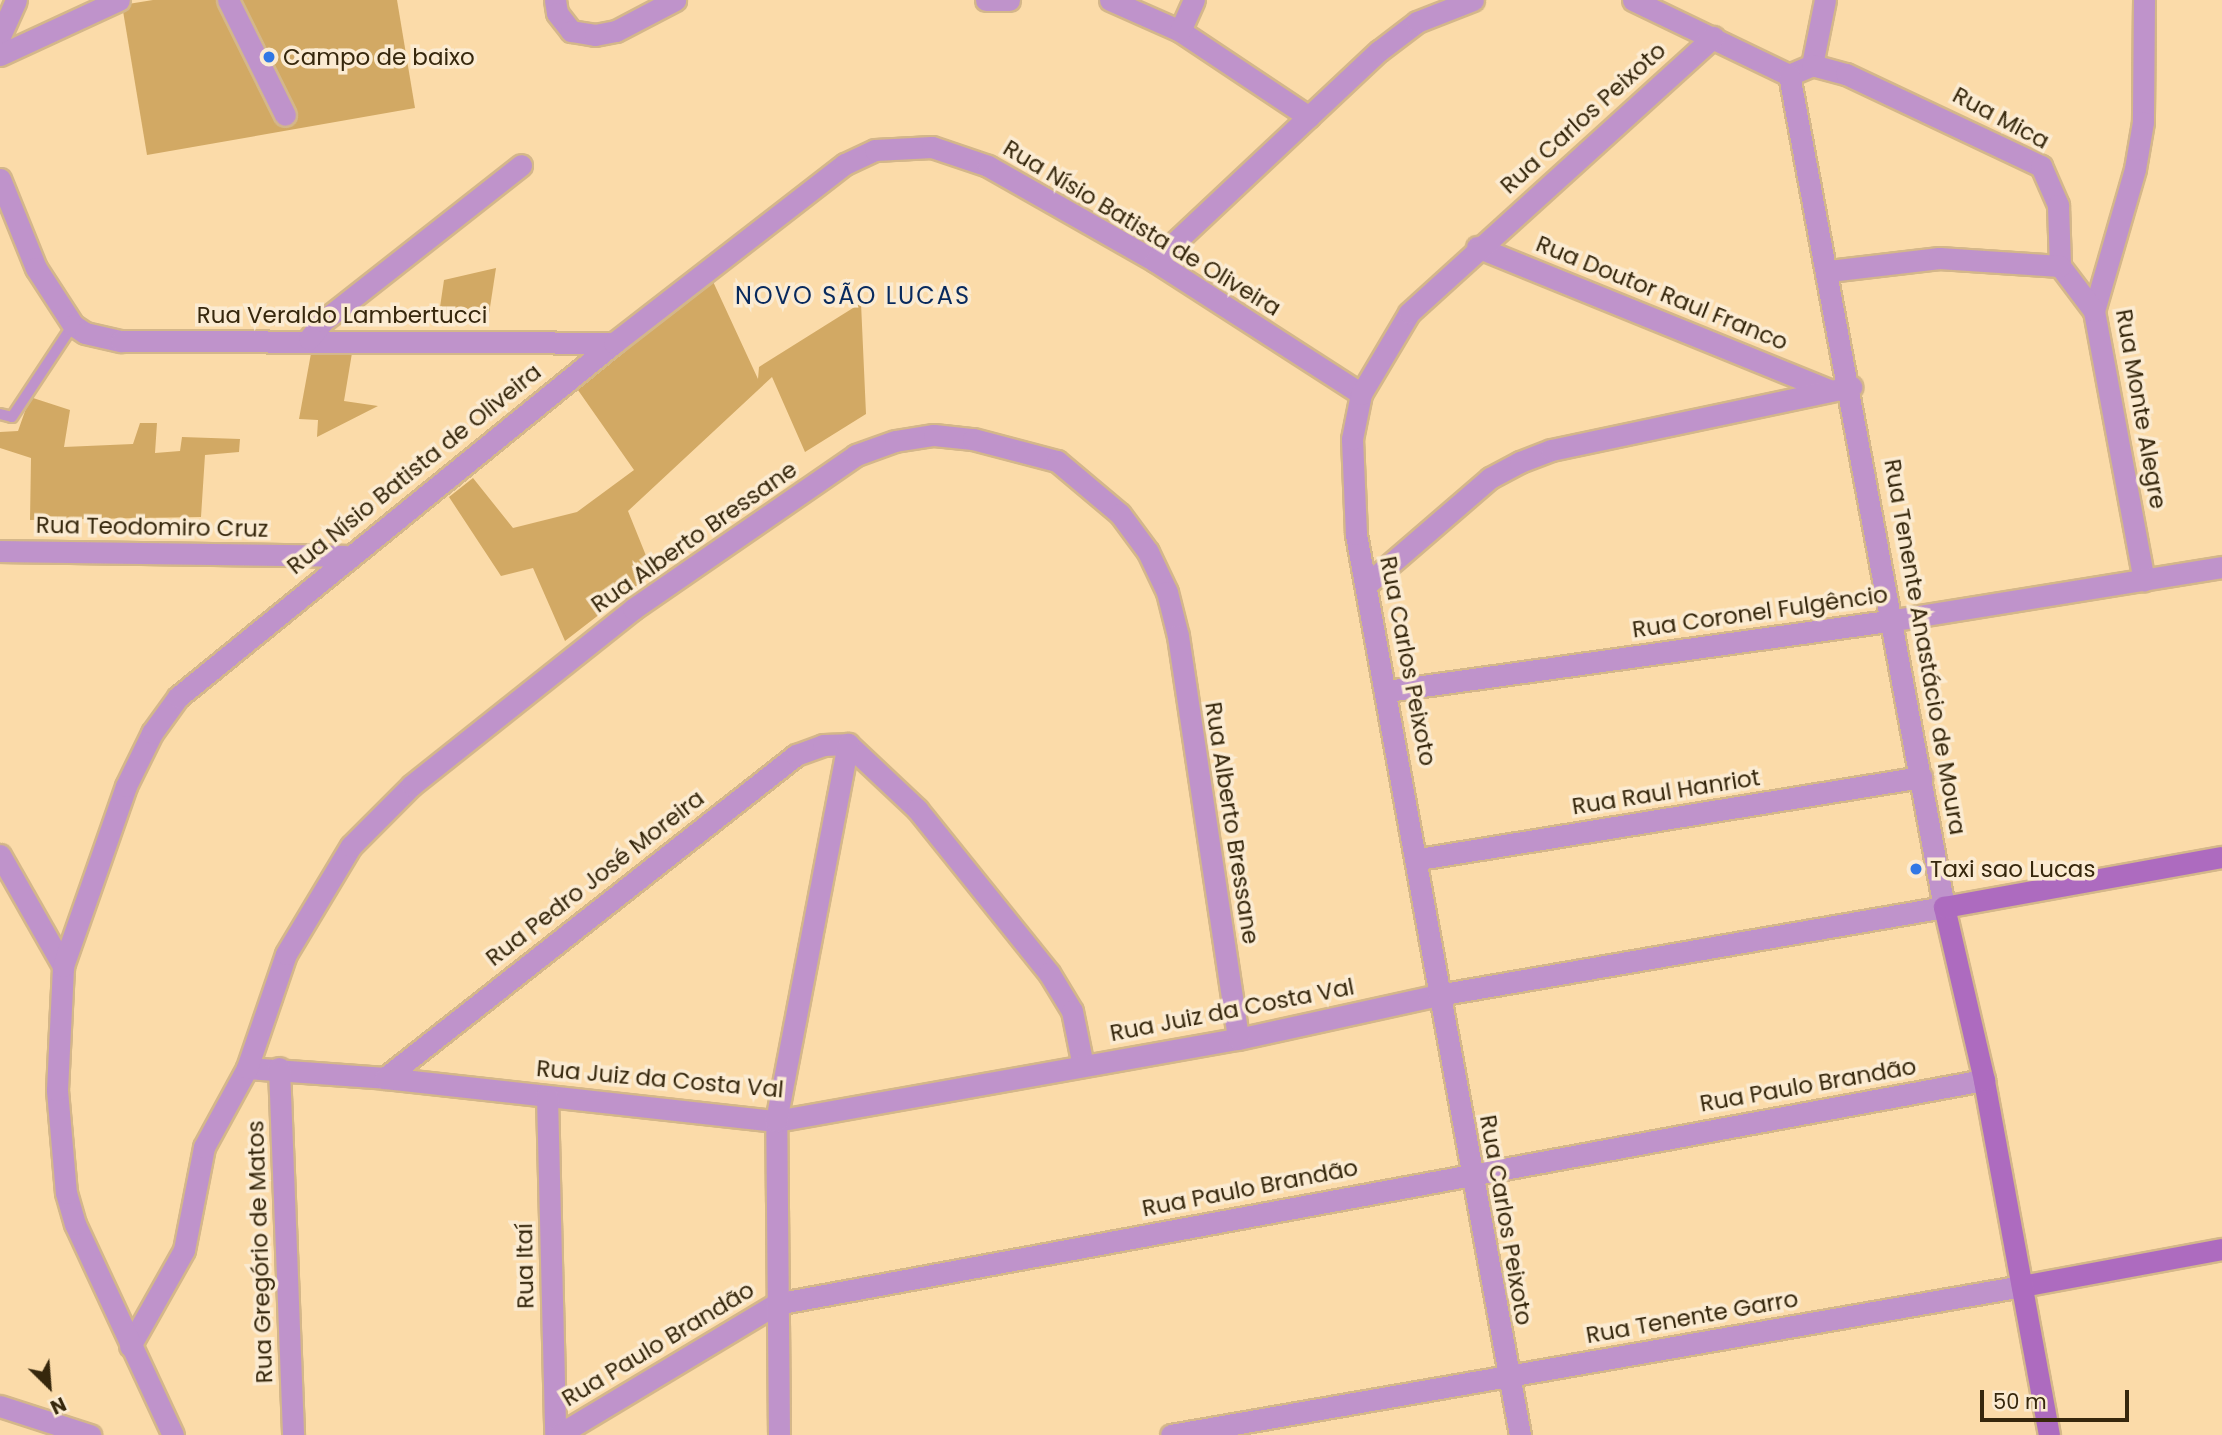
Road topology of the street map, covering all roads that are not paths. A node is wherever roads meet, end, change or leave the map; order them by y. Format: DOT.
graph roads {
  1 [pos="16,0"];
  2 [pos="119,0"];
  3 [pos="228,0"];
  4 [pos="555,0"];
  5 [pos="675,0"];
  6 [pos="986,0"];
  7 [pos="1009,0"];
  8 [pos="1110,0"];
  9 [pos="1194,0"];
  10 [pos="1473,0"];
  11 [pos="1633,0"];
  12 [pos="1825,0"];
  13 [pos="2144,0"];
  14 [pos="1180,31"];
  15 [pos="0,36"];
  16 [pos="1713,37"];
  17 [pos="0,55"];
  18 [pos="1812,65"];
  19 [pos="1789,75"];
  20 [pos="285,115"];
  21 [pos="1309,117"];
  22 [pos="521,165"];
  23 [pos="0,179"];
  24 [pos="1477,247"];
  25 [pos="1154,261"];
  26 [pos="2060,266"];
  27 [pos="1829,271"];
  28 [pos="2094,311"];
  29 [pos="73,325"];
  30 [pos="309,339"];
  31 [pos="614,343"];
  32 [pos="1851,387"];
  33 [pos="1827,389"];
  34 [pos="1362,394"];
  35 [pos="0,414"];
  36 [pos="0,551"];
  37 [pos="345,556"];
  38 [pos="2222,567"];
  39 [pos="2144,580"];
  40 [pos="1366,584"];
  41 [pos="1895,620"];
  42 [pos="1387,691"];
  43 [pos="848,744"];
  44 [pos="1921,777"];
  45 [pos="0,855"];
  46 [pos="2222,857"];
  47 [pos="1419,859"];
  48 [pos="1944,907"];
  49 [pos="63,966"];
  50 [pos="1438,995"];
  51 [pos="1238,1039"];
  52 [pos="1083,1066"];
  53 [pos="247,1068"];
  54 [pos="279,1068"];
  55 [pos="385,1078"];
  56 [pos="1984,1080"];
  57 [pos="547,1096"];
  58 [pos="776,1121"];
  59 [pos="1471,1173"];
  60 [pos="2222,1249"];
  61 [pos="2022,1286"];
  62 [pos="776,1304"];
  63 [pos="130,1346"];
  64 [pos="1508,1376"];
  65 [pos="0,1406"];
  66 [pos="90,1435"];
  67 [pos="173,1435"];
  68 [pos="293,1435"];
  69 [pos="557,1435"];
  70 [pos="779,1435"];
  71 [pos="1171,1435"];
  72 [pos="1520,1435"];
  73 [pos="2049,1435"];
  1 -- 15 [label="street"];
  2 -- 17 [label="street"];
  3 -- 20 [label="street"];
  4 -- 5 [label="street"];
  6 -- 7 [label="street"];
  8 -- 14 [label="street"];
  9 -- 14 [label="street"];
  10 -- 21 [label="street"];
  11 -- 16 [label="street"];
  12 -- 18 [label="street"];
  13 -- 28 [label="street, Rua Monte Alegre"];
  14 -- 21 [label="street"];
  16 -- 19 [label="street"];
  16 -- 24 [label="street, Rua Carlos Peixoto"];
  18 -- 19 [label="street"];
  18 -- 26 [label="street, Rua Mica"];
  19 -- 27 [label="street, Rua Tenente Anastácio de Moura"];
  21 -- 25 [label="street"];
  22 -- 30 [label="street"];
  23 -- 29 [label="street"];
  24 -- 33 [label="street, Rua Doutor Raul Franco"];
  24 -- 34 [label="street, Rua Carlos Peixoto"];
  25 -- 31 [label="street, Rua Nísio Batista de Oliveira"];
  25 -- 34 [label="street, Rua Nísio Batista de Oliveira"];
  26 -- 27 [label="street"];
  26 -- 28 [label="street"];
  27 -- 32 [label="street, Rua Tenente Anastácio de Moura"];
  28 -- 39 [label="street, Rua Monte Alegre"];
  29 -- 30 [label="street, Rua Veraldo Lambertucci"];
  29 -- 35 [label="lane"];
  30 -- 31 [label="street, Rua Veraldo Lambertucci"];
  31 -- 37 [label="street, Rua Nísio Batista de Oliveira"];
  32 -- 33 [label="street"];
  32 -- 41 [label="street, Rua Tenente Anastácio de Moura"];
  33 -- 40 [label="street"];
  34 -- 40 [label="street, Rua Carlos Peixoto"];
  36 -- 37 [label="street, Rua Teodomiro Cruz"];
  37 -- 49 [label="street, Rua Nísio Batista de Oliveira"];
  38 -- 39 [label="street, Rua Coronel Fulgêncio"];
  39 -- 41 [label="street, Rua Coronel Fulgêncio"];
  40 -- 42 [label="street, Rua Carlos Peixoto"];
  41 -- 42 [label="street, Rua Coronel Fulgêncio"];
  41 -- 44 [label="street, Rua Tenente Anastácio de Moura"];
  42 -- 47 [label="street, Rua Carlos Peixoto"];
  43 -- 52 [label="street"];
  43 -- 55 [label="street, Rua Pedro José Moreira"];
  43 -- 58 [label="street"];
  44 -- 47 [label="street, Rua Raul Hanriot"];
  44 -- 48 [label="street, Rua Tenente Anastácio de Moura"];
  45 -- 49 [label="street"];
  46 -- 48 [label="street, Rua Juiz da Costa Val"];
  47 -- 50 [label="street, Rua Carlos Peixoto"];
  48 -- 50 [label="street, Rua Juiz da Costa Val"];
  48 -- 56 [label="street, Rua Tenente Anastácio de Moura"];
  49 -- 63 [label="street, Rua Nísio Batista de Oliveira"];
  50 -- 51 [label="street, Rua Juiz da Costa Val"];
  50 -- 59 [label="street, Rua Carlos Peixoto"];
  51 -- 52 [label="street, Rua Juiz da Costa Val"];
  51 -- 53 [label="street, Rua Alberto Bressane"];
  52 -- 58 [label="street, Rua Juiz da Costa Val"];
  53 -- 54 [label="street, Rua Juiz da Costa Val"];
  53 -- 63 [label="street, Rua Alberto Bressane"];
  54 -- 55 [label="street, Rua Juiz da Costa Val"];
  54 -- 68 [label="street, Rua Gregório de Matos"];
  55 -- 57 [label="street, Rua Juiz da Costa Val"];
  56 -- 59 [label="street, Rua Paulo Brandão"];
  56 -- 61 [label="street, Rua Tenente Anastácio de Moura"];
  57 -- 58 [label="street, Rua Juiz da Costa Val"];
  57 -- 69 [label="street, Rua Itaí"];
  58 -- 62 [label="street"];
  59 -- 62 [label="street, Rua Paulo Brandão"];
  59 -- 64 [label="street, Rua Carlos Peixoto"];
  60 -- 61 [label="street, Rua Tenente Garro"];
  61 -- 64 [label="street, Rua Tenente Garro"];
  61 -- 73 [label="street, Rua Tenente Anastácio de Moura"];
  62 -- 69 [label="street, Rua Paulo Brandão"];
  62 -- 70 [label="street"];
  63 -- 67 [label="street, Rua Nísio Batista de Oliveira"];
  64 -- 71 [label="street, Rua Tenente Garro"];
  64 -- 72 [label="street, Rua Carlos Peixoto"];
  65 -- 66 [label="street"];
}
